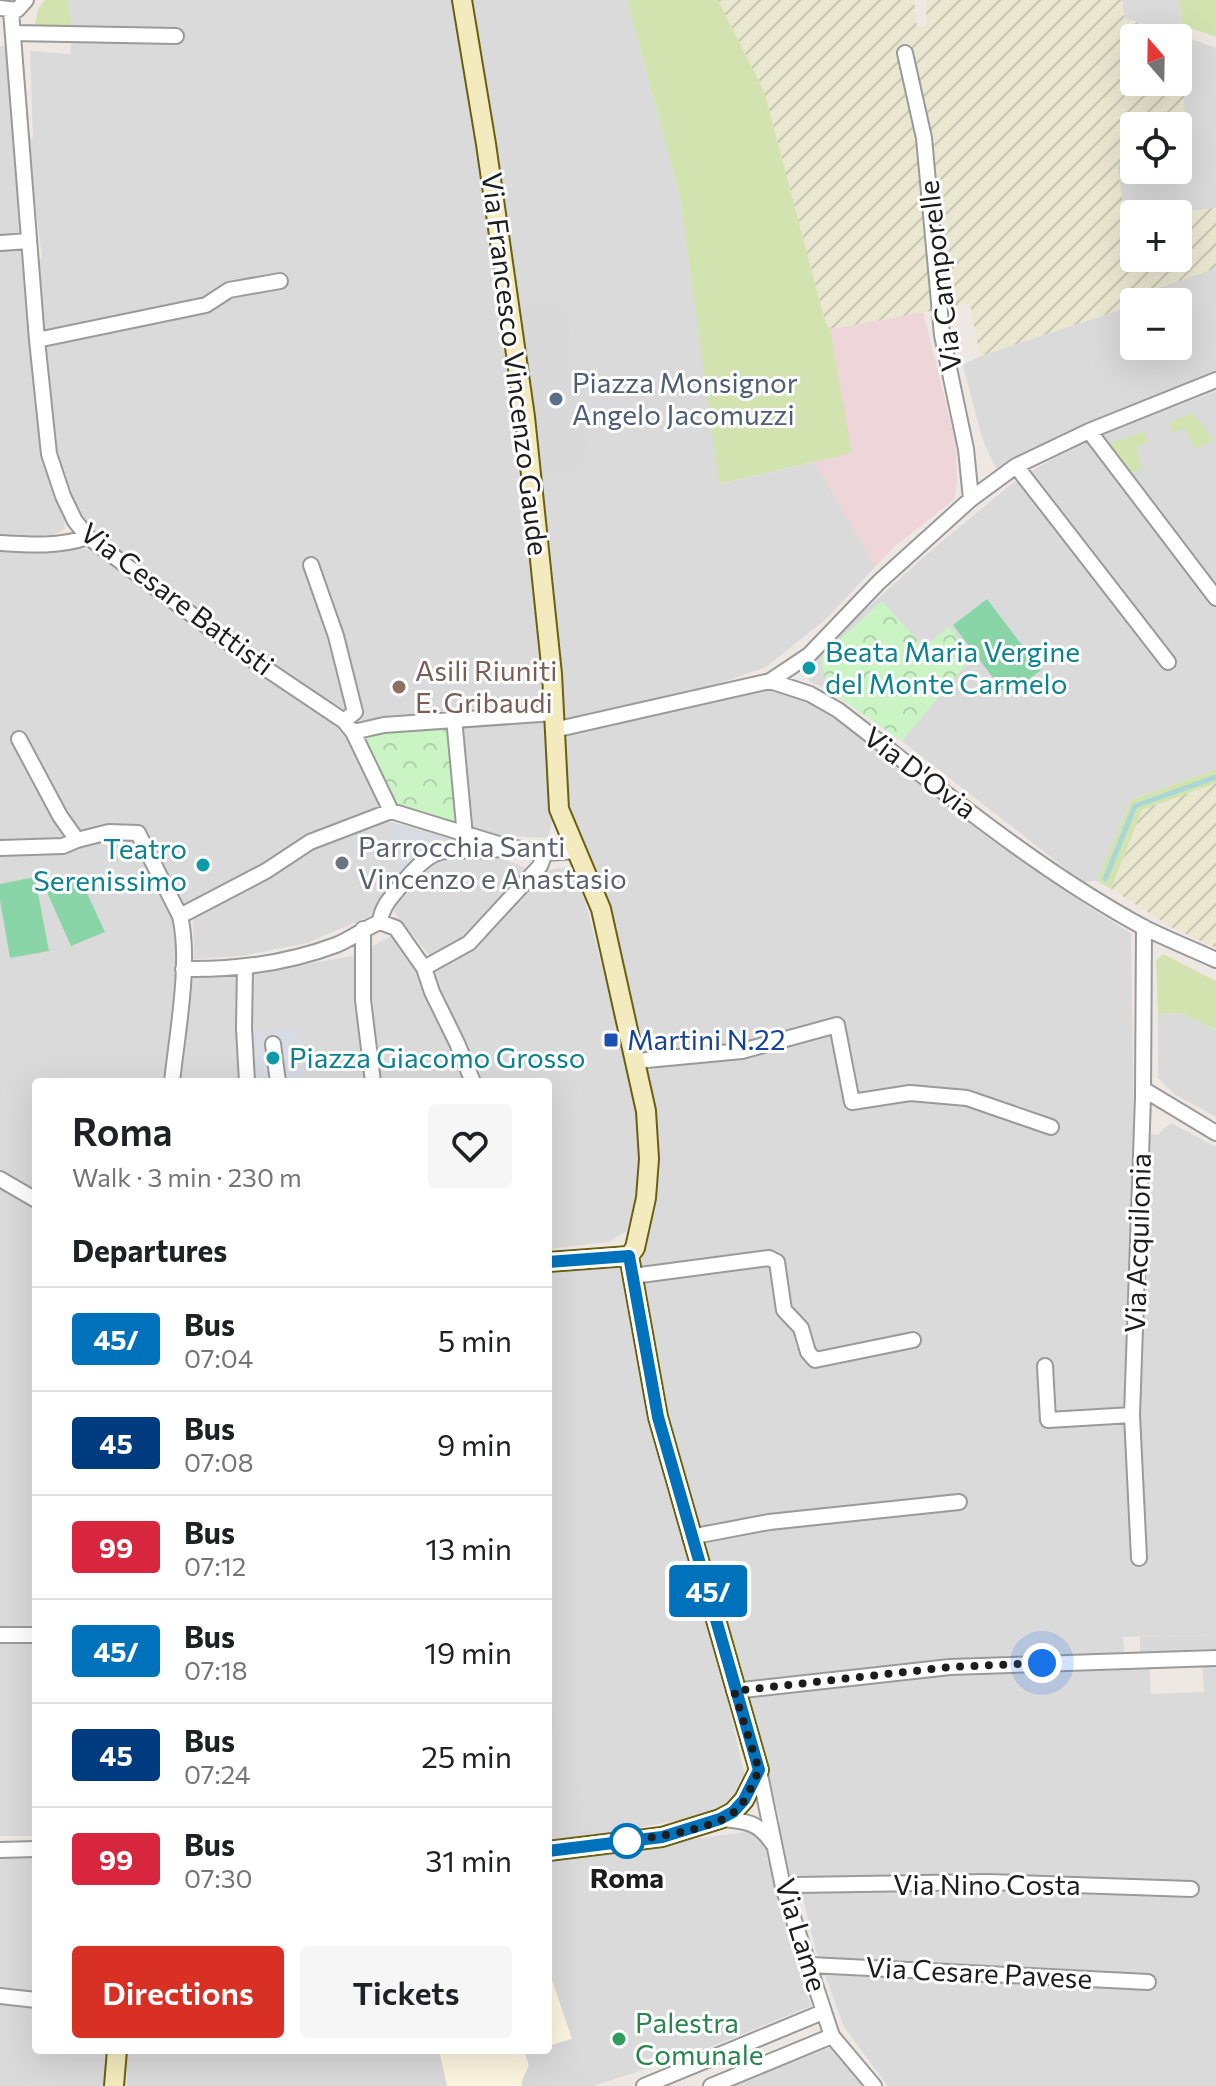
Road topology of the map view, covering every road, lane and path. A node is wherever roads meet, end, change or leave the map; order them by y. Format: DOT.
graph roads {
  1 [pos="26,0"];
  2 [pos="462,0"];
  3 [pos="6,10"];
  4 [pos="13,33"];
  5 [pos="176,36"];
  6 [pos="905,53"];
  7 [pos="29,241"];
  8 [pos="0,243"];
  9 [pos="280,281"];
  10 [pos="37,340"];
  11 [pos="1216,380"];
  12 [pos="1089,431"];
  13 [pos="1016,466"];
  14 [pos="971,499"];
  15 [pos="88,537"];
  16 [pos="0,543"];
  17 [pos="311,565"];
  18 [pos="1216,598"];
  19 [pos="1168,662"];
  20 [pos="770,681"];
  21 [pos="454,718"];
  22 [pos="554,722"];
  23 [pos="349,727"];
  24 [pos="19,739"];
  25 [pos="391,811"];
  26 [pos="465,836"];
  27 [pos="77,840"];
  28 [pos="505,846"];
  29 [pos="0,848"];
  30 [pos="577,851"];
  31 [pos="545,853"];
  32 [pos="180,916"];
  33 [pos="380,922"];
  34 [pos="1144,927"];
  35 [pos="363,929"];
  36 [pos="1216,960"];
  37 [pos="245,966"];
  38 [pos="424,968"];
  39 [pos="183,969"];
  40 [pos="273,1044"];
  41 [pos="636,1061"];
  42 [pos="172,1078"];
  43 [pos="247,1078"];
  44 [pos="277,1078"];
  45 [pos="373,1078"];
  46 [pos="471,1078"];
  47 [pos="1143,1089"];
  48 [pos="1051,1127"];
  49 [pos="1216,1133"];
  50 [pos="0,1179"];
  51 [pos="32,1198"];
  52 [pos="629,1256"];
  53 [pos="552,1262"];
  54 [pos="633,1276"];
  55 [pos="913,1340"];
  56 [pos="1045,1366"];
  57 [pos="1132,1415"];
  58 [pos="959,1502"];
  59 [pos="690,1537"];
  60 [pos="1139,1558"];
  61 [pos="0,1635"];
  62 [pos="32,1635"];
  63 [pos="1216,1658"];
  64 [pos="734,1691"];
  65 [pos="759,1770"];
  66 [pos="720,1819"];
  67 [pos="32,1849"];
  68 [pos="0,1850"];
  69 [pos="552,1851"];
  70 [pos="777,1851"];
  71 [pos="783,1887"];
  72 [pos="1191,1889"];
  73 [pos="810,1965"];
  74 [pos="1148,1982"];
  75 [pos="0,1996"];
  76 [pos="32,2000"];
  77 [pos="823,2012"];
  78 [pos="832,2036"];
  79 [pos="117,2054"];
  80 [pos="114,2086"];
  81 [pos="644,2086"];
  82 [pos="711,2086"];
  83 [pos="874,2086"];
  1 -- 3 [label="street"];
  2 -- 22 [label="street, Via Francesco Vincenzo Gaude"];
  3 -- 4 [label="street, Via Cesare Battisti"];
  4 -- 5 [label="street"];
  4 -- 7 [label="street, Via Cesare Battisti"];
  6 -- 14 [label="street, Via Camporelle"];
  7 -- 8 [label="street"];
  7 -- 10 [label="street, Via Cesare Battisti"];
  9 -- 10 [label="street"];
  10 -- 15 [label="street, Via Cesare Battisti"];
  11 -- 12 [label="street"];
  12 -- 13 [label="street"];
  12 -- 18 [label="street"];
  13 -- 14 [label="street"];
  13 -- 19 [label="street"];
  14 -- 20 [label="street"];
  15 -- 16 [label="street"];
  15 -- 23 [label="street, Via Cesare Battisti"];
  17 -- 23 [label="street"];
  20 -- 22 [label="street"];
  20 -- 34 [label="street, Via D'Ovia"];
  21 -- 22 [label="street"];
  21 -- 23 [label="street"];
  21 -- 26 [label="street"];
  22 -- 30 [label="street, Via Francesco Vincenzo Gaude"];
  23 -- 25 [label="street"];
  24 -- 27 [label="street"];
  25 -- 26 [label="street"];
  25 -- 32 [label="street"];
  26 -- 28 [label="street"];
  27 -- 29 [label="street"];
  27 -- 32 [label="street"];
  28 -- 31 [label="street"];
  28 -- 33 [label="street"];
  30 -- 31 [label="street"];
  30 -- 41 [label="street, Via Francesco Vincenzo Gaude"];
  31 -- 38 [label="street"];
  32 -- 39 [label="street"];
  33 -- 35 [label="street"];
  33 -- 38 [label="street"];
  34 -- 36 [label="street, Via D'Ovia"];
  34 -- 47 [label="street, Via Acquilonia"];
  35 -- 37 [label="street"];
  35 -- 45 [label="street"];
  37 -- 39 [label="street"];
  37 -- 43 [label="street"];
  38 -- 46 [label="street"];
  39 -- 42 [label="street"];
  40 -- 44 [label="street"];
  41 -- 48 [label="street"];
  41 -- 52 [label="street, Via Francesco Vincenzo Gaude"];
  47 -- 49 [label="street"];
  47 -- 57 [label="street, Via Acquilonia"];
  50 -- 51 [label="street"];
  52 -- 53 [label="street"];
  52 -- 54 [label="street"];
  54 -- 55 [label="street"];
  54 -- 59 [label="street"];
  56 -- 57 [label="street"];
  57 -- 60 [label="street, Via Acquilonia"];
  58 -- 59 [label="street"];
  59 -- 64 [label="street"];
  61 -- 62 [label="street"];
  63 -- 64 [label="street"];
  64 -- 65 [label="street"];
  65 -- 66 [label="street"];
  65 -- 70 [label="street, Via Lame"];
  66 -- 69 [label="street"];
  66 -- 70 [label="street"];
  67 -- 68 [label="street"];
  70 -- 71 [label="street, Via Lame"];
  71 -- 72 [label="street, Via Nino Costa"];
  71 -- 73 [label="street, Via Lame"];
  73 -- 74 [label="street, Via Cesare Pavese"];
  73 -- 77 [label="street, Via Lame"];
  75 -- 76 [label="street"];
  77 -- 78 [label="street, Via Lame"];
  77 -- 81 [label="street"];
  78 -- 82 [label="street"];
  78 -- 83 [label="street, Via Lame"];
  79 -- 80 [label="street"];
}
